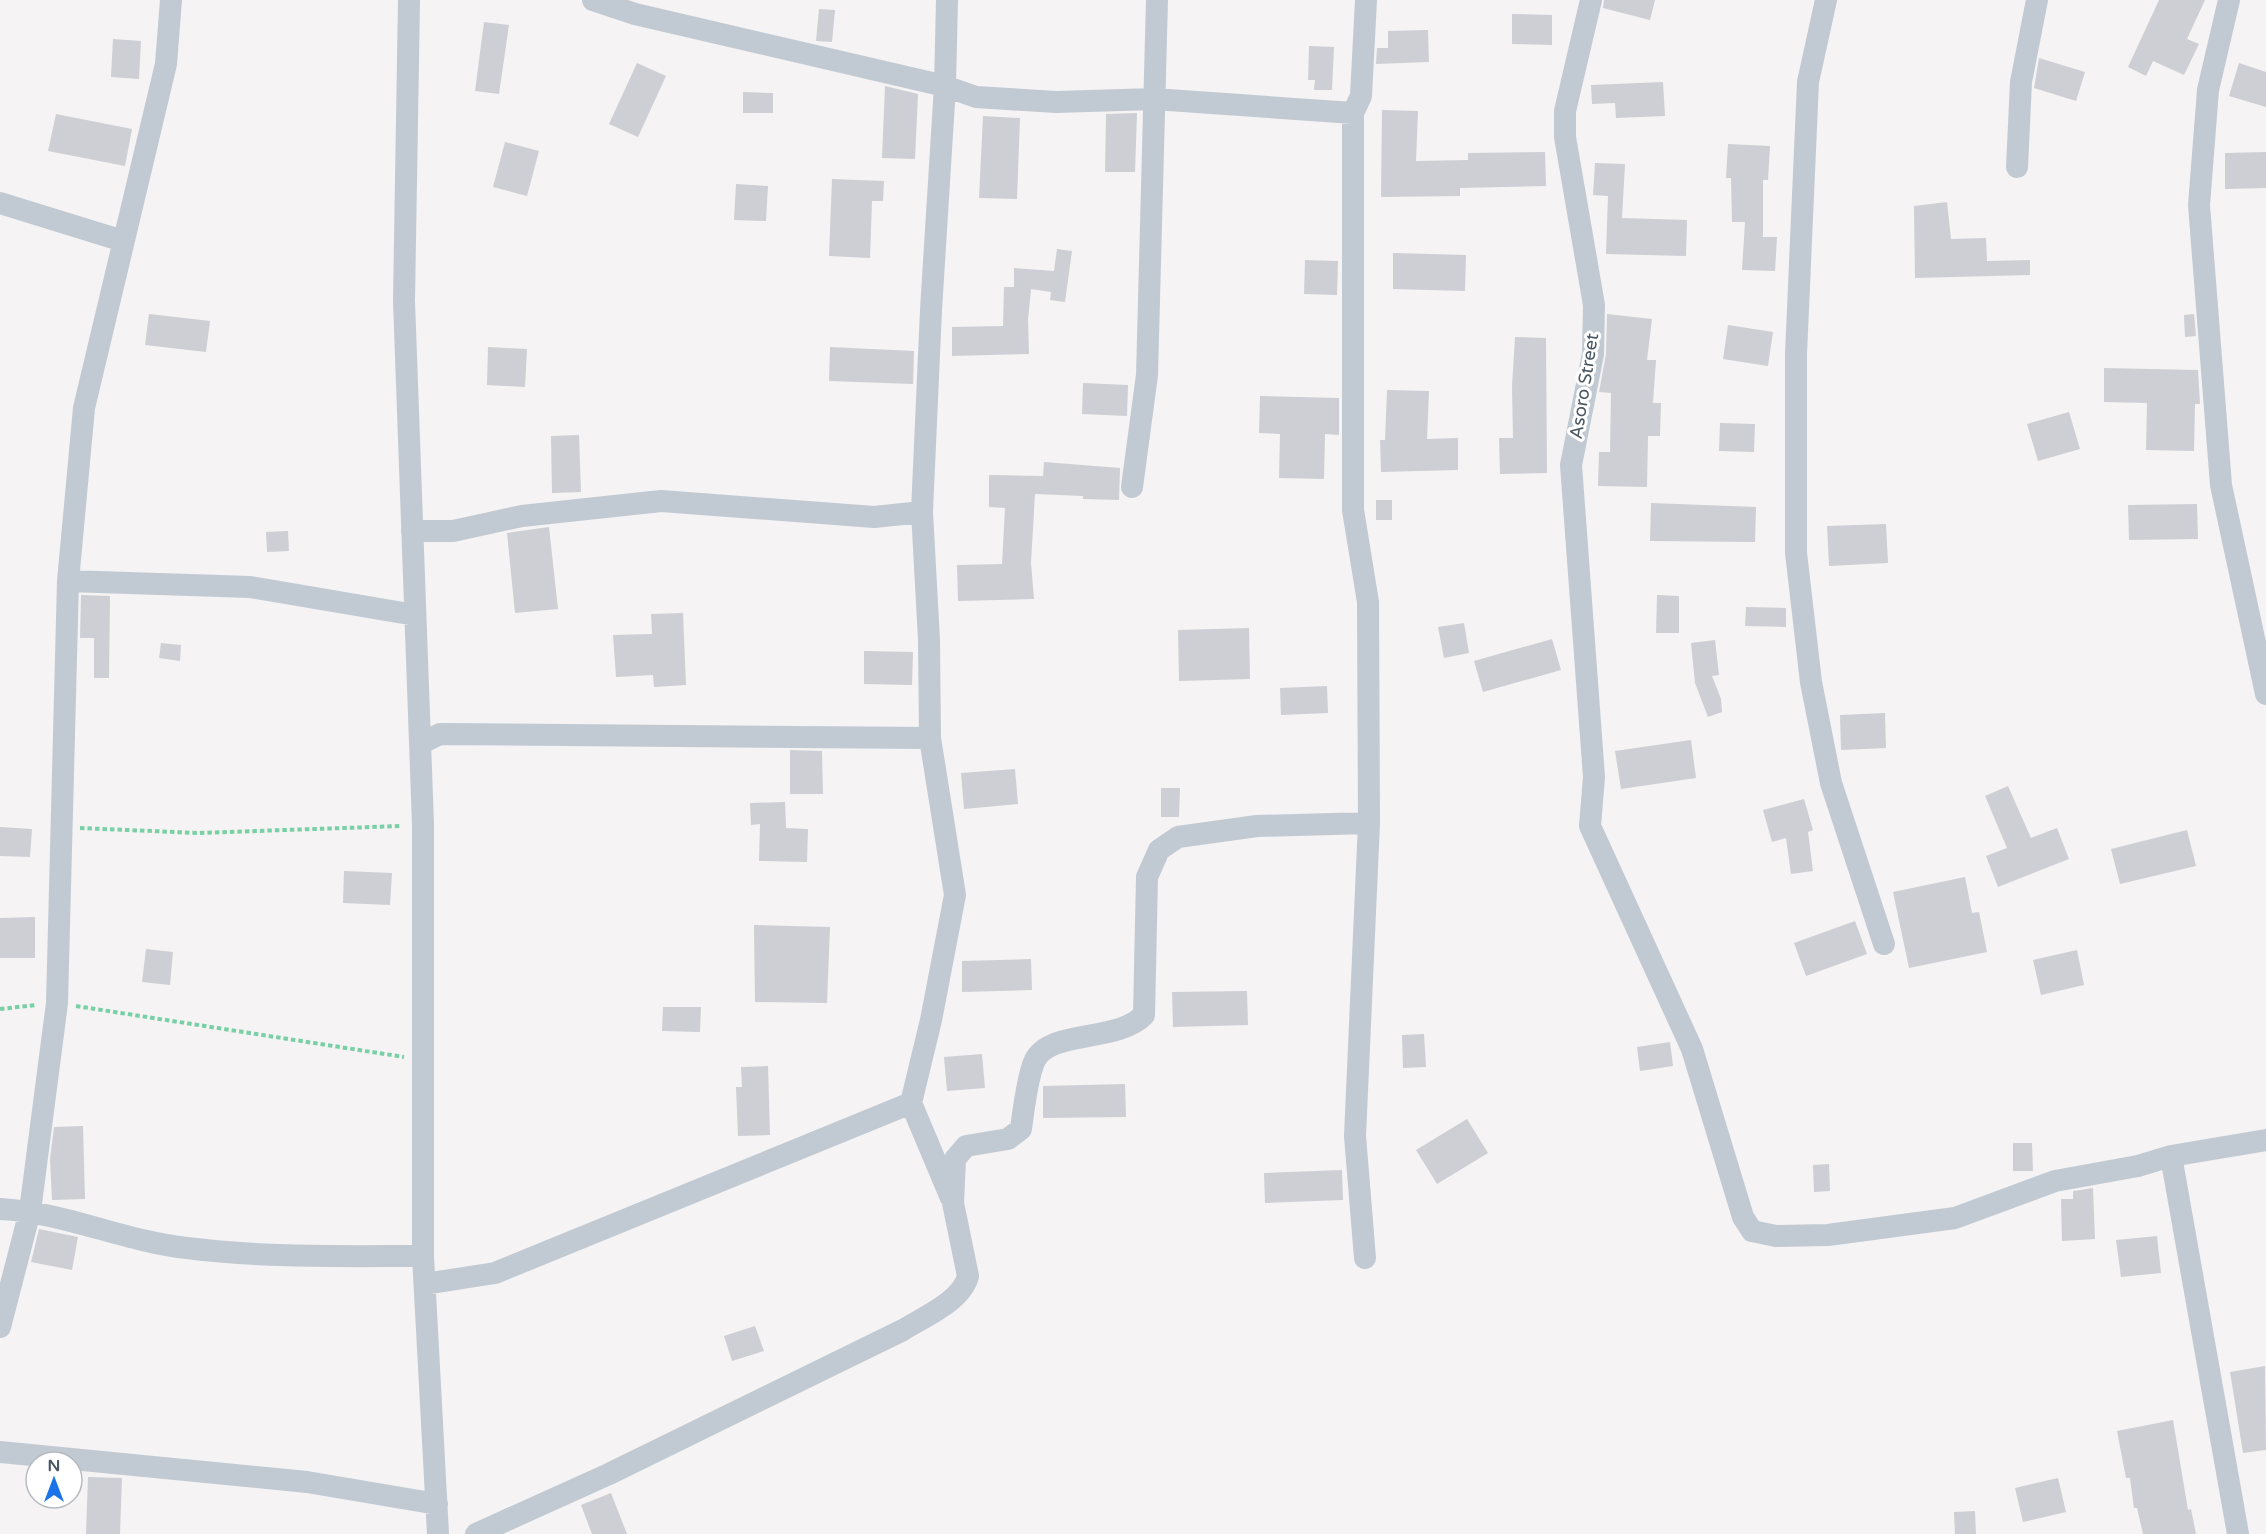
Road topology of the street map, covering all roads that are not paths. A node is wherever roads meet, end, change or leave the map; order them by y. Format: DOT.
graph roads {
  1 [pos="171,0"];
  2 [pos="410,0"];
  3 [pos="593,0"];
  4 [pos="947,0"];
  5 [pos="1157,0"];
  6 [pos="1366,0"];
  7 [pos="1591,0"];
  8 [pos="1826,0"];
  9 [pos="2037,0"];
  10 [pos="2229,0"];
  11 [pos="945,86"];
  12 [pos="1154,99"];
  13 [pos="1353,113"];
  14 [pos="2017,167"];
  15 [pos="0,203"];
  16 [pos="123,241"];
  17 [pos="1132,487"];
  18 [pos="922,512"];
  19 [pos="412,531"];
  20 [pos="68,581"];
  21 [pos="415,615"];
  22 [pos="2266,694"];
  23 [pos="930,738"];
  24 [pos="420,744"];
  25 [pos="1369,823"];
  26 [pos="1884,944"];
  27 [pos="911,1103"];
  28 [pos="2266,1140"];
  29 [pos="2170,1156"];
  30 [pos="953,1203"];
  31 [pos="0,1209"];
  32 [pos="30,1211"];
  33 [pos="423,1256"];
  34 [pos="1365,1258"];
  35 [pos="425,1284"];
  36 [pos="0,1327"];
  37 [pos="0,1452"];
  38 [pos="437,1504"];
  39 [pos="438,1534"];
  40 [pos="476,1534"];
  41 [pos="2238,1534"];
  1 -- 16 [label="street"];
  2 -- 19 [label="street"];
  3 -- 11 [label="street"];
  4 -- 11 [label="street"];
  5 -- 12 [label="street"];
  6 -- 13 [label="street"];
  7 -- 29 [label="street, Asoro Street"];
  8 -- 26 [label="street"];
  9 -- 14 [label="street"];
  10 -- 22 [label="street"];
  11 -- 12 [label="street"];
  11 -- 18 [label="street"];
  12 -- 13 [label="street"];
  12 -- 17 [label="street"];
  13 -- 25 [label="street"];
  15 -- 16 [label="street"];
  16 -- 20 [label="street"];
  18 -- 19 [label="street"];
  18 -- 23 [label="street"];
  19 -- 21 [label="street"];
  20 -- 21 [label="street"];
  20 -- 32 [label="street"];
  21 -- 24 [label="street"];
  23 -- 24 [label="street"];
  23 -- 27 [label="street"];
  24 -- 33 [label="street"];
  25 -- 30 [label="street"];
  25 -- 34 [label="street"];
  27 -- 30 [label="street"];
  27 -- 35 [label="street"];
  28 -- 29 [label="street"];
  29 -- 41 [label="street"];
  30 -- 40 [label="street"];
  31 -- 32 [label="street"];
  32 -- 33 [label="street"];
  32 -- 36 [label="street"];
  33 -- 35 [label="street"];
  35 -- 38 [label="street"];
  37 -- 38 [label="street"];
  38 -- 39 [label="street"];
}
